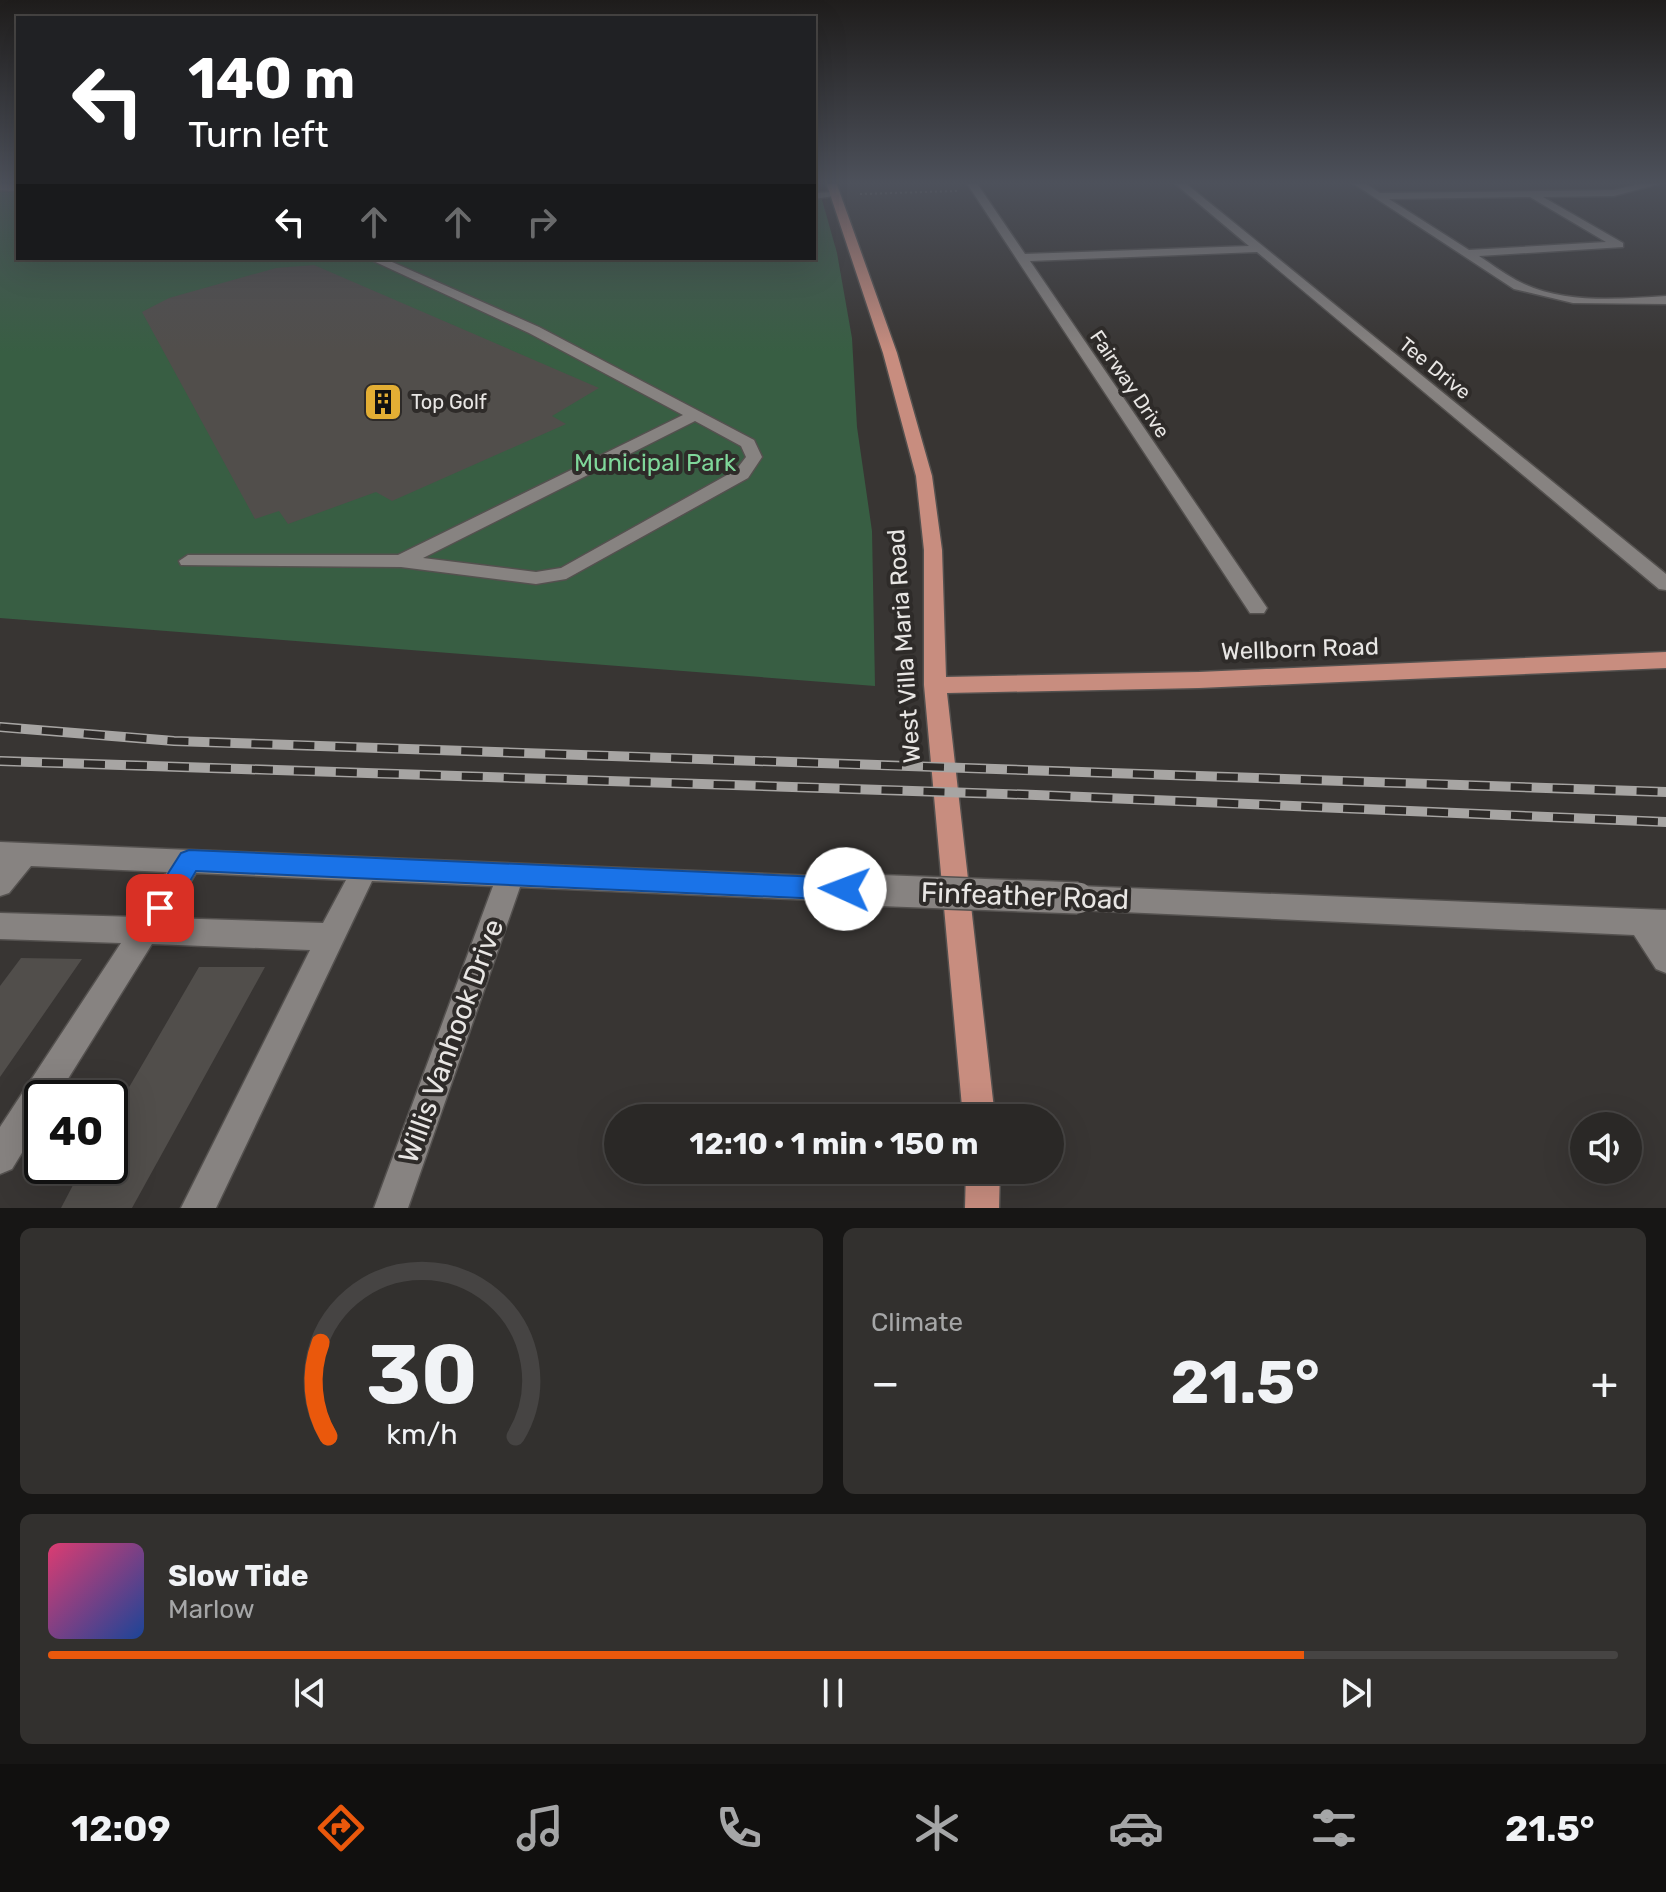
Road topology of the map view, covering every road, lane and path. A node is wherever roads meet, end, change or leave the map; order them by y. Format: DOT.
graph roads {
  1 [pos="850,238"];
  2 [pos="1009,238"];
  3 [pos="1246,238"];
  4 [pos="1446,238"];
  5 [pos="1608,238"];
  6 [pos="1259,249"];
  7 [pos="1470,253"];
  8 [pos="1022,258"];
  9 [pos="377,260"];
  10 [pos="1666,300"];
  11 [pos="695,415"];
  12 [pos="188,561"];
  13 [pos="401,561"];
  14 [pos="1666,584"];
  15 [pos="1257,608"];
  16 [pos="1666,660"];
  17 [pos="935,685"];
  18 [pos="12,853"];
  19 [pos="189,861"];
  20 [pos="365,868"];
  21 [pos="511,874"];
  22 [pos="0,884"];
  23 [pos="1654,922"];
  24 [pos="0,926"];
  25 [pos="145,932"];
  26 [pos="331,937"];
  27 [pos="1666,959"];
  28 [pos="978,1104"];
  29 [pos="0,1157"];
  30 [pos="983,1184"];
  31 [pos="198,1208"];
  32 [pos="391,1208"];
  33 [pos="982,1208"];
  1 -- 17 [label="main road, West Villa Maria Road"];
  2 -- 8 [label="street, Fairway Drive"];
  3 -- 6 [label="street, Tee Drive"];
  4 -- 7 [label="street"];
  5 -- 7 [label="street"];
  6 -- 8 [label="street"];
  6 -- 14 [label="street, Tee Drive"];
  7 -- 10 [label="street"];
  8 -- 15 [label="street, Fairway Drive"];
  9 -- 11 [label="street"];
  11 -- 13 [label="street"];
  11 -- 13 [label="street"];
  12 -- 13 [label="street"];
  16 -- 17 [label="main road, Wellborn Road"];
  17 -- 28 [label="main road, West Villa Maria Road"];
  18 -- 19 [label="street, Finfeather Road"];
  18 -- 22 [label="street"];
  19 -- 20 [label="street, Finfeather Road"];
  19 -- 25 [label="street"];
  20 -- 21 [label="street, Finfeather Road"];
  20 -- 26 [label="street"];
  21 -- 23 [label="street, Finfeather Road, bridge"];
  21 -- 32 [label="street, Willis Vanhook Drive"];
  23 -- 27 [label="street"];
  24 -- 25 [label="street"];
  25 -- 26 [label="street"];
  25 -- 29 [label="street"];
  26 -- 31 [label="street"];
  30 -- 33 [label="main road"];
}
